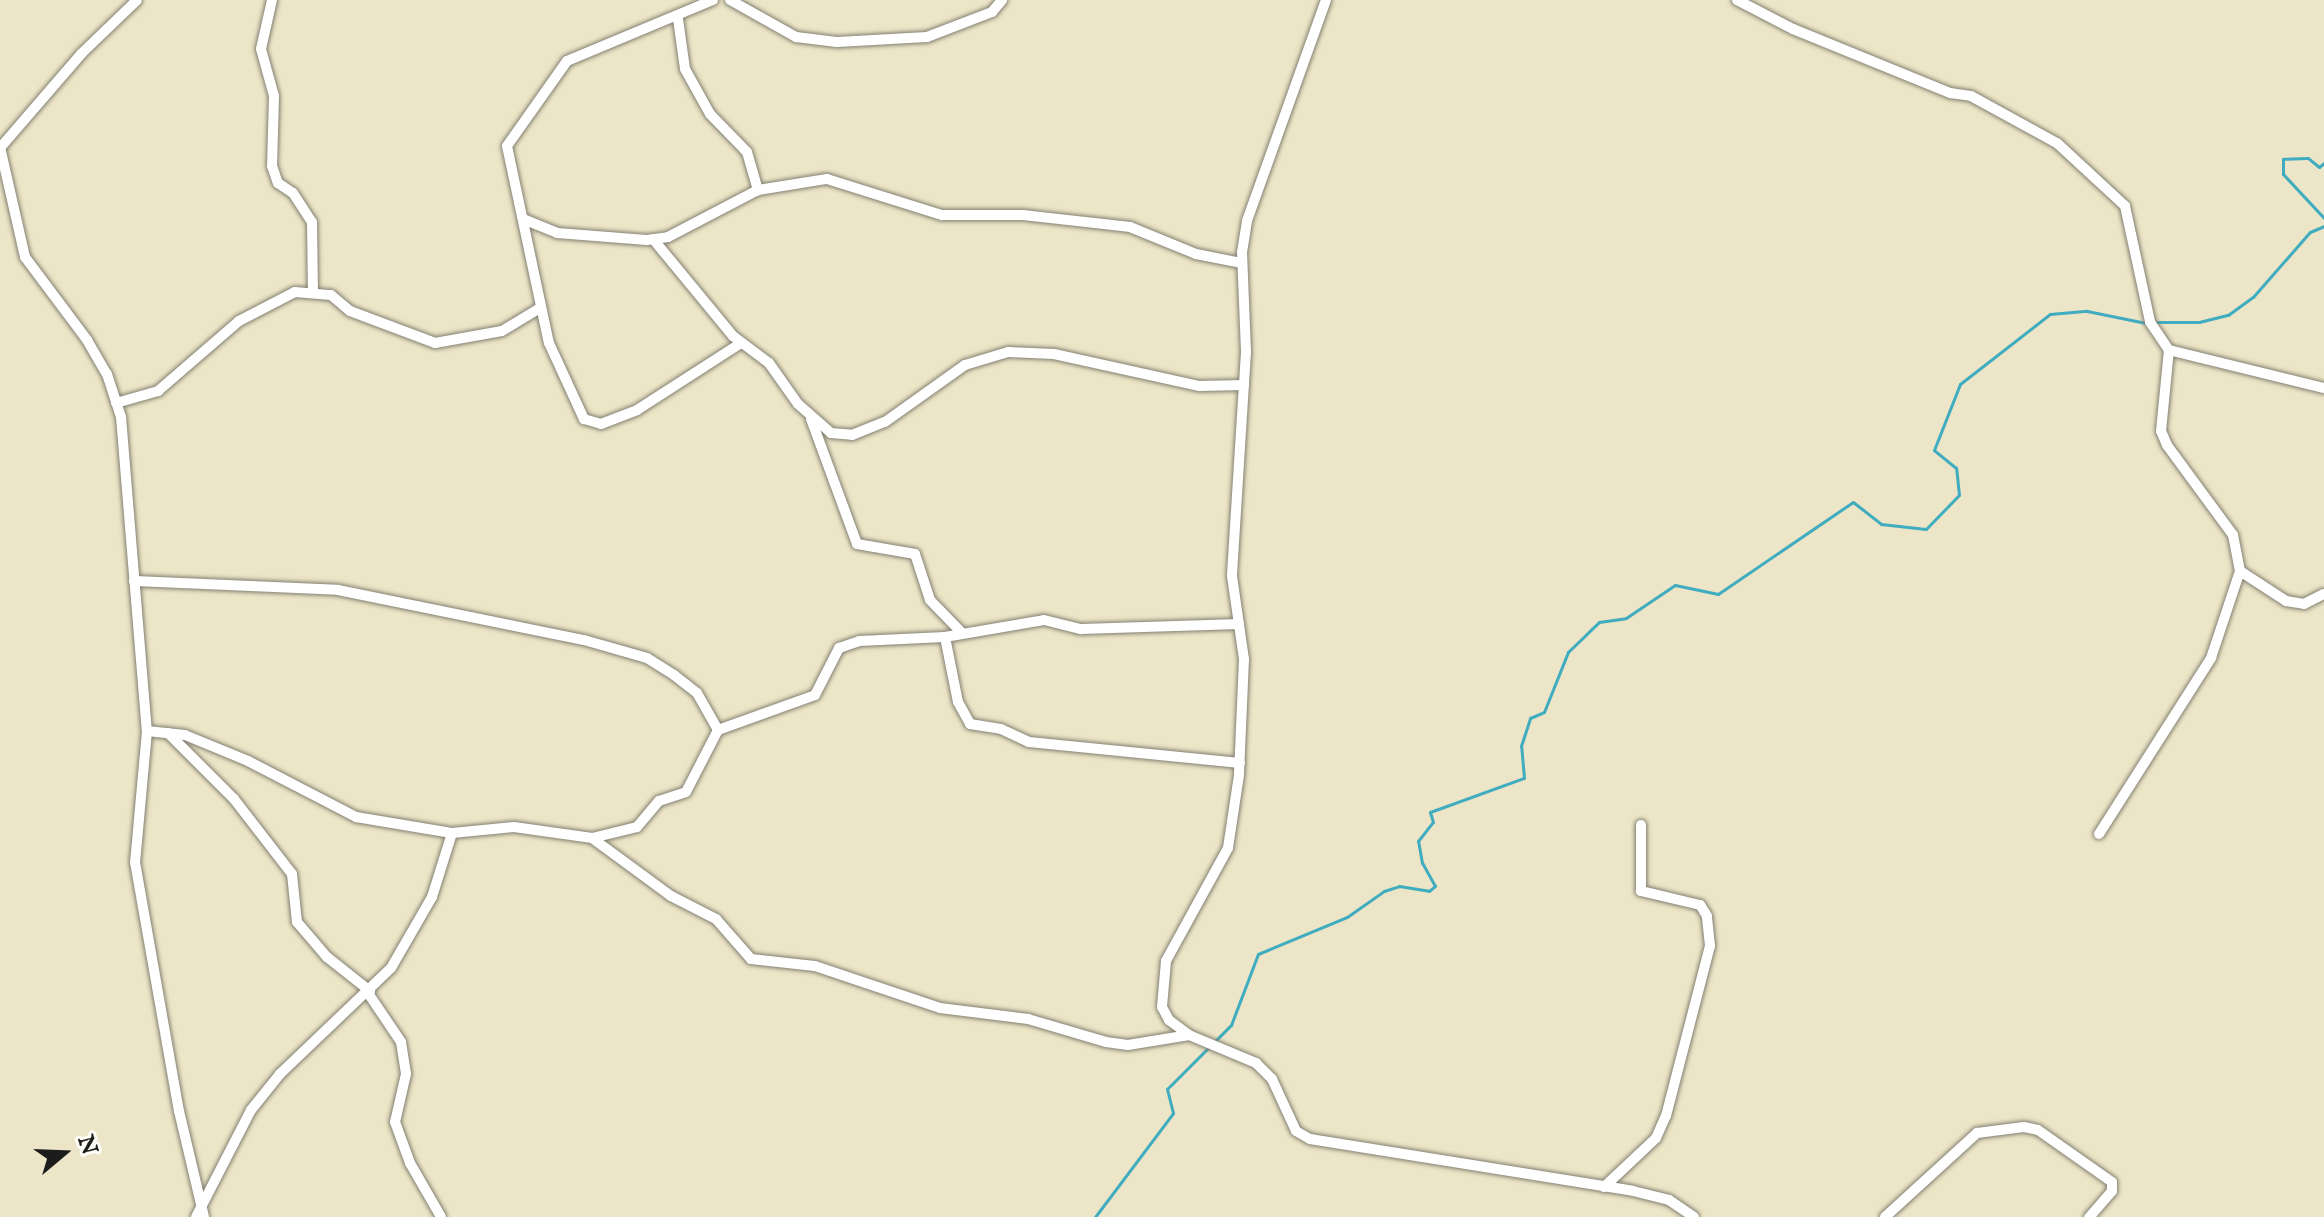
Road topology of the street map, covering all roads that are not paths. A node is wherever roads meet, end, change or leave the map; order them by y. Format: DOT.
graph roads {
  1 [pos="137,0"];
  2 [pos="272,0"];
  3 [pos="713,0"];
  4 [pos="730,0"];
  5 [pos="1002,0"];
  6 [pos="1326,0"];
  7 [pos="1737,0"];
  8 [pos="678,19"];
  9 [pos="0,148"];
  10 [pos="2,172"];
  11 [pos="758,190"];
  12 [pos="523,219"];
  13 [pos="653,239"];
  14 [pos="1242,263"];
  15 [pos="313,291"];
  16 [pos="540,308"];
  17 [pos="741,343"];
  18 [pos="2169,350"];
  19 [pos="1244,385"];
  20 [pos="2324,388"];
  21 [pos="116,403"];
  22 [pos="808,414"];
  23 [pos="2240,571"];
  24 [pos="134,581"];
  25 [pos="2324,594"];
  26 [pos="1239,624"];
  27 [pos="962,633"];
  28 [pos="945,637"];
  29 [pos="718,730"];
  30 [pos="147,731"];
  31 [pos="168,733"];
  32 [pos="1240,763"];
  33 [pos="1641,825"];
  34 [pos="452,833"];
  35 [pos="2099,834"];
  36 [pos="592,838"];
  37 [pos="369,992"];
  38 [pos="1189,1035"];
  39 [pos="1604,1187"];
  40 [pos="200,1202"];
  41 [pos="196,1217"];
  42 [pos="204,1217"];
  43 [pos="441,1217"];
  44 [pos="1694,1217"];
  45 [pos="1885,1217"];
  46 [pos="2089,1217"];
  1 -- 9 [label="street"];
  2 -- 15 [label="street"];
  3 -- 8 [label="street"];
  4 -- 5 [label="street"];
  6 -- 14 [label="street"];
  7 -- 18 [label="street"];
  8 -- 11 [label="street"];
  8 -- 12 [label="street"];
  9 -- 10 [label="street"];
  10 -- 21 [label="street"];
  11 -- 13 [label="street"];
  11 -- 14 [label="street"];
  12 -- 13 [label="street"];
  12 -- 16 [label="street"];
  13 -- 17 [label="street"];
  14 -- 19 [label="street"];
  15 -- 16 [label="street"];
  15 -- 21 [label="street"];
  16 -- 17 [label="street"];
  17 -- 22 [label="street"];
  18 -- 20 [label="street"];
  18 -- 23 [label="street"];
  19 -- 22 [label="street"];
  19 -- 26 [label="street"];
  21 -- 24 [label="street"];
  22 -- 27 [label="street"];
  23 -- 25 [label="street"];
  23 -- 35 [label="street"];
  24 -- 29 [label="street"];
  24 -- 30 [label="street"];
  26 -- 27 [label="street"];
  26 -- 32 [label="street"];
  27 -- 28 [label="street"];
  28 -- 29 [label="street"];
  28 -- 32 [label="street"];
  29 -- 36 [label="street"];
  30 -- 31 [label="street"];
  30 -- 40 [label="street"];
  31 -- 34 [label="street"];
  31 -- 37 [label="street"];
  32 -- 38 [label="street"];
  33 -- 39 [label="street"];
  34 -- 36 [label="street"];
  34 -- 37 [label="street"];
  36 -- 38 [label="street"];
  37 -- 40 [label="street"];
  37 -- 43 [label="street"];
  38 -- 39 [label="street"];
  39 -- 44 [label="street"];
  40 -- 41 [label="street"];
  40 -- 42 [label="street"];
  45 -- 46 [label="street"];
}
